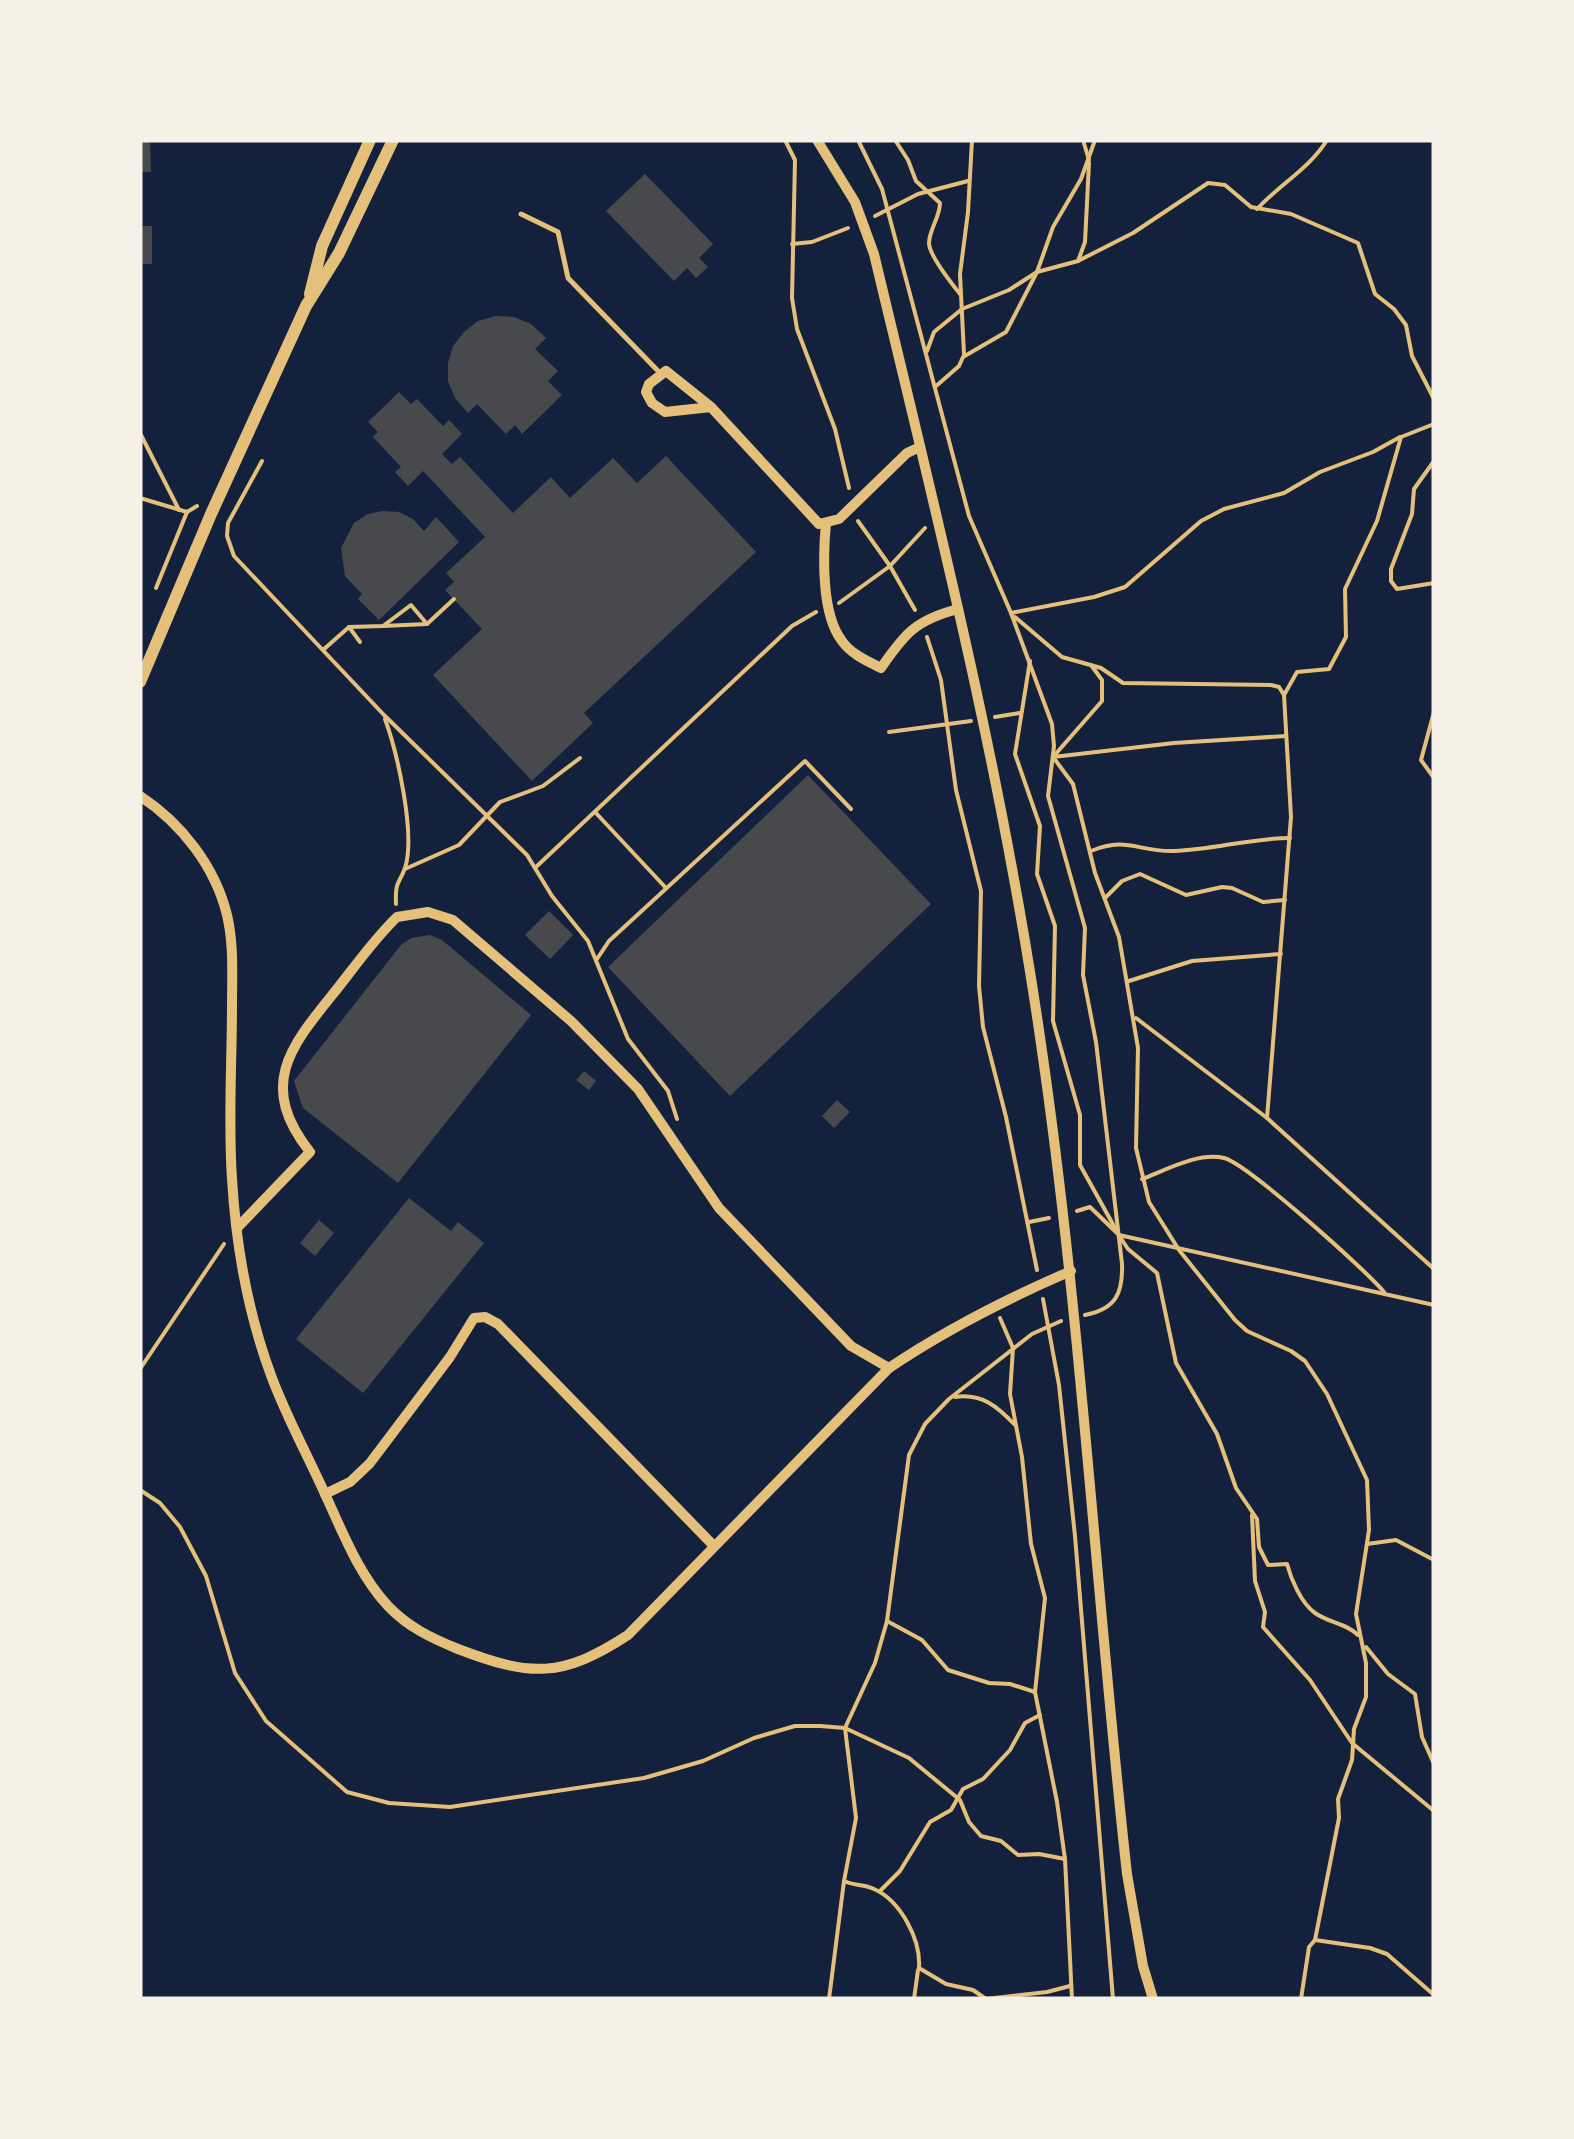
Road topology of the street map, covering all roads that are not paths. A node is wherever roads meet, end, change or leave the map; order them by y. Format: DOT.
graph roads {
  1 [pos="370,140"];
  2 [pos="393,140"];
  3 [pos="817,140"];
  4 [pos="522,214"];
  5 [pos="306,306"];
  6 [pos="660,373"];
  7 [pos="710,407"];
  8 [pos="920,446"];
  9 [pos="826,523"];
  10 [pos="958,609"];
  11 [pos="140,682"];
  12 [pos="140,796"];
  13 [pos="237,1229"];
  14 [pos="1071,1271"];
  15 [pos="889,1368"];
  16 [pos="326,1494"];
  17 [pos="713,1545"];
  18 [pos="1152,1999"];
  1 -- 5 [label="street"];
  2 -- 5 [label="street"];
  3 -- 8 [label="street"];
  4 -- 6 [label="lane"];
  5 -- 11 [label="street"];
  6 -- 7 [label="street"];
  6 -- 7 [label="street"];
  7 -- 9 [label="street"];
  8 -- 9 [label="street"];
  8 -- 10 [label="street"];
  9 -- 10 [label="street"];
  10 -- 14 [label="street"];
  12 -- 13 [label="street"];
  13 -- 15 [label="street"];
  13 -- 16 [label="street"];
  14 -- 15 [label="street"];
  14 -- 18 [label="street"];
  15 -- 17 [label="street"];
  16 -- 17 [label="street"];
  16 -- 17 [label="street"];
}
